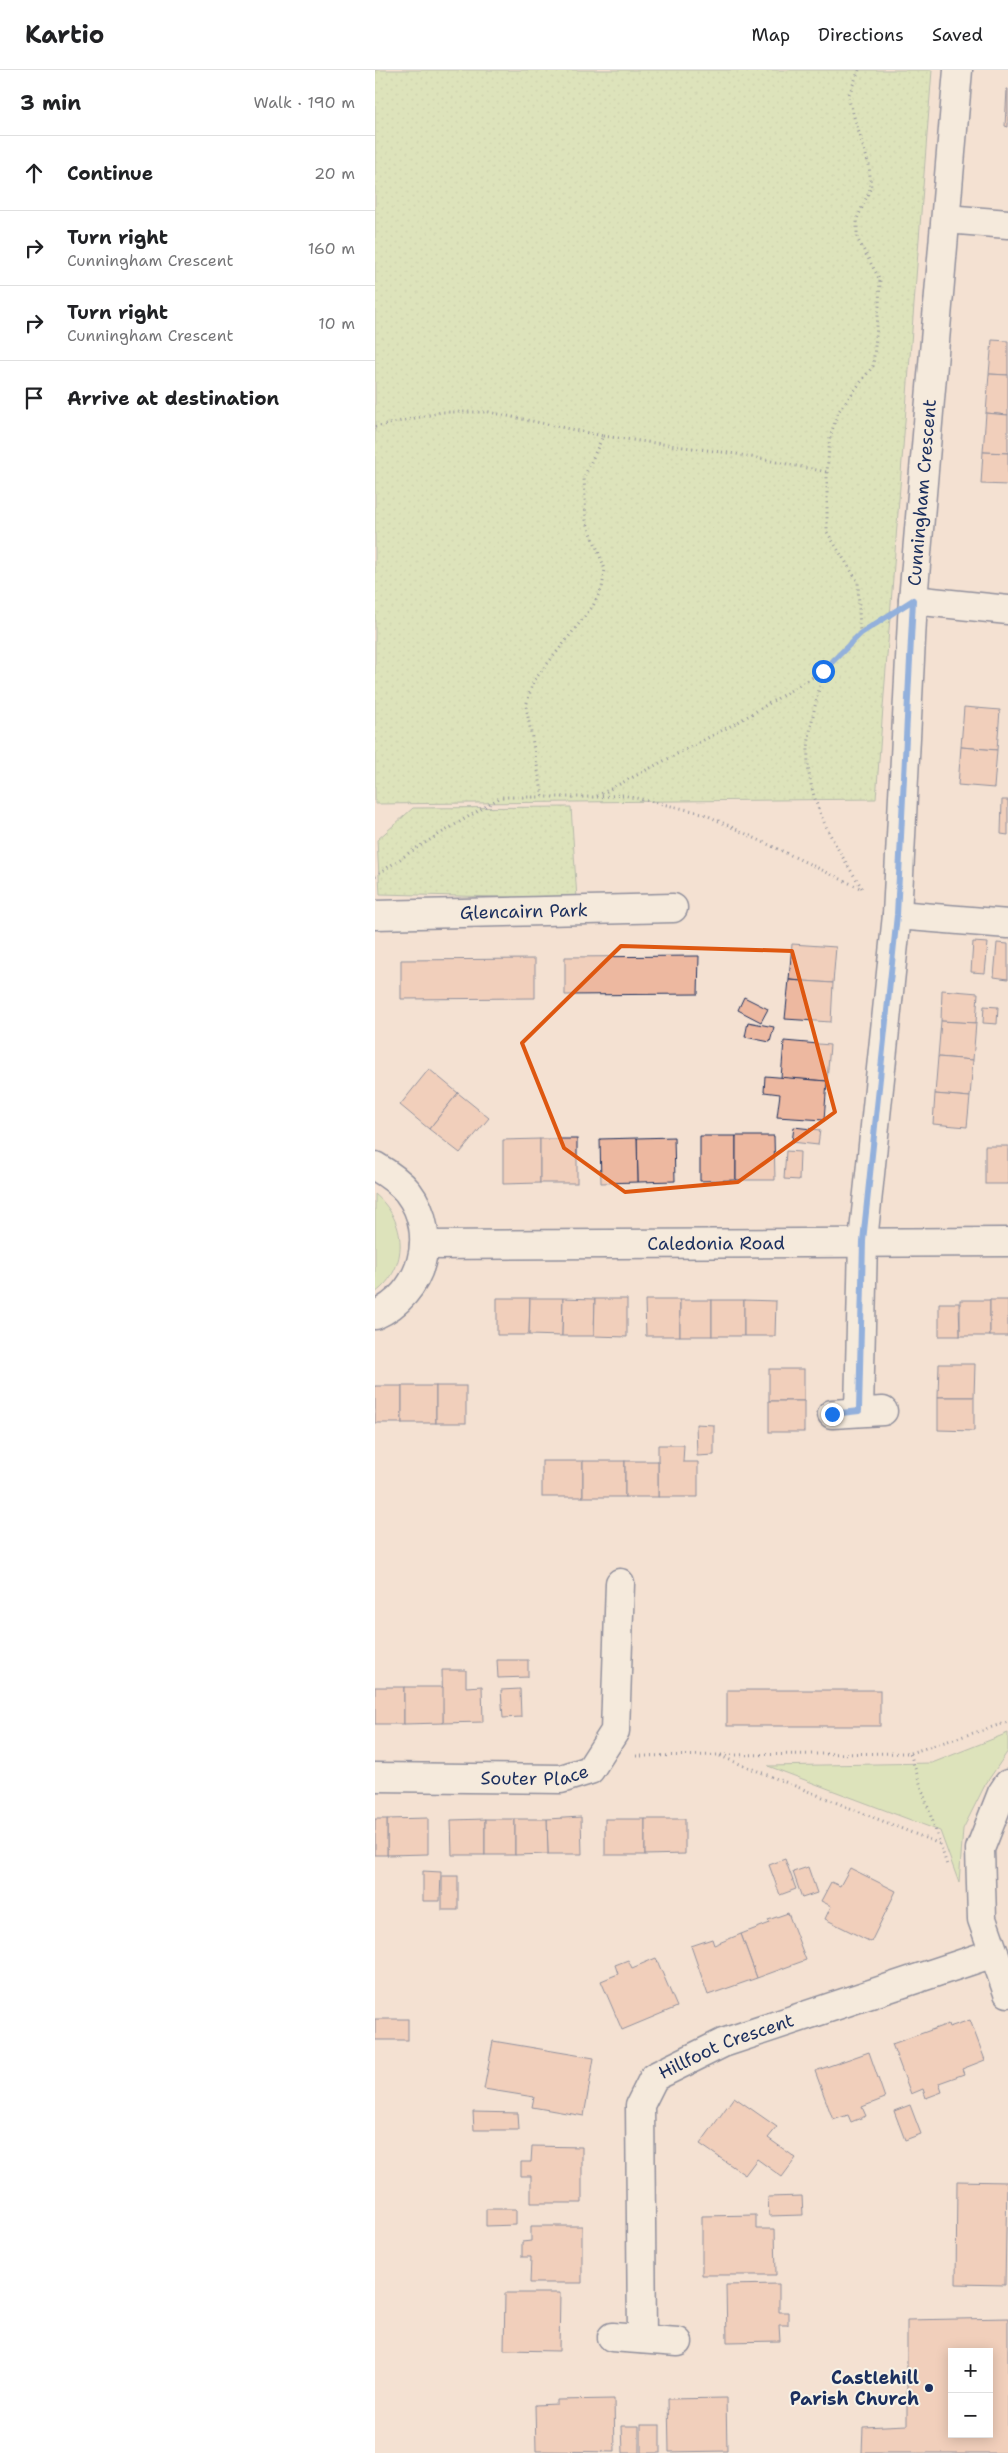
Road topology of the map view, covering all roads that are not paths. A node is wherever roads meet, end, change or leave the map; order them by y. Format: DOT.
graph roads {
  1 [pos="958,70"];
  2 [pos="946,219"];
  3 [pos="1008,224"];
  4 [pos="913,600"];
  5 [pos="1008,610"];
  6 [pos="673,908"];
  7 [pos="375,915"];
  8 [pos="897,915"];
  9 [pos="1008,924"];
  10 [pos="375,1166"];
  11 [pos="863,1241"];
  12 [pos="1008,1242"];
  13 [pos="424,1245"];
  14 [pos="375,1315"];
  15 [pos="832,1414"];
  16 [pos="620,1583"];
  17 [pos="375,1777"];
  18 [pos="1008,1784"];
  19 [pos="994,1953"];
  20 [pos="1008,1993"];
  21 [pos="612,2337"];
  22 [pos="642,2339"];
  23 [pos="678,2342"];
  1 -- 2 [label="street, Cunningham Crescent"];
  2 -- 3 [label="street"];
  2 -- 4 [label="street, Cunningham Crescent"];
  4 -- 5 [label="street"];
  4 -- 8 [label="street, Cunningham Crescent"];
  6 -- 7 [label="street, Glencairn Park"];
  8 -- 9 [label="street"];
  8 -- 11 [label="street, Cunningham Crescent"];
  10 -- 13 [label="street"];
  11 -- 12 [label="street, Caledonia Road"];
  11 -- 13 [label="street, Caledonia Road"];
  11 -- 15 [label="street, Cunningham Crescent"];
  13 -- 14 [label="street"];
  16 -- 17 [label="street, Souter Place"];
  18 -- 19 [label="street"];
  19 -- 20 [label="street"];
  19 -- 22 [label="street, Hillfoot Crescent"];
  21 -- 22 [label="street"];
  22 -- 23 [label="street"];
}
